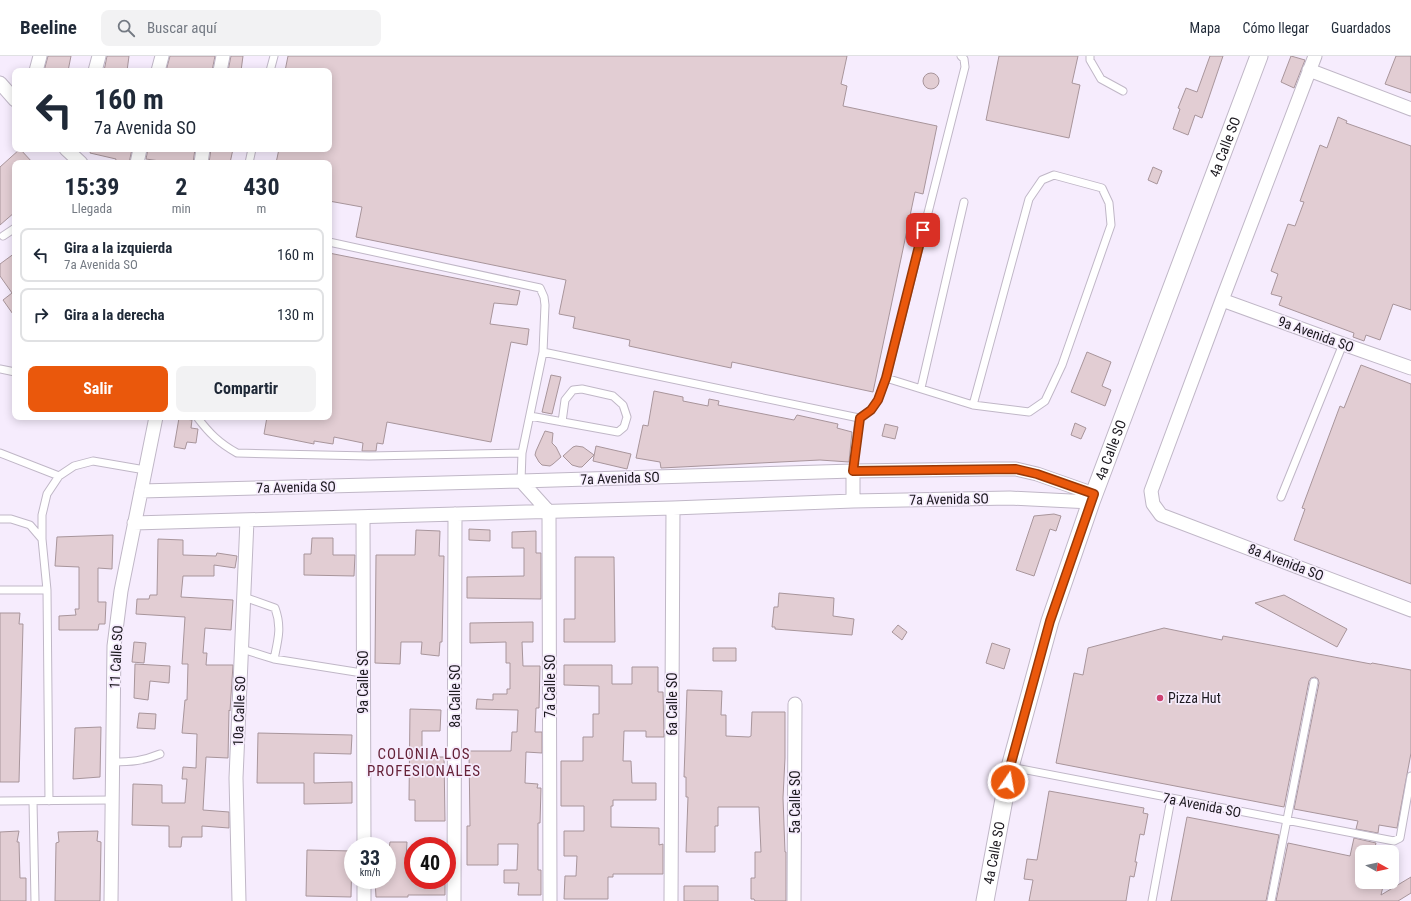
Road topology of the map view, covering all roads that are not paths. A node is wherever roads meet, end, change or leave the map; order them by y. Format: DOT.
graph roads {
  1 [pos="40,56"];
  2 [pos="99,56"];
  3 [pos="162,56"];
  4 [pos="223,56"];
  5 [pos="274,56"];
  6 [pos="961,56"];
  7 [pos="1090,56"];
  8 [pos="1259,56"];
  9 [pos="1315,56"];
  10 [pos="37,68"];
  11 [pos="97,68"];
  12 [pos="159,68"];
  13 [pos="221,68"];
  14 [pos="271,68"];
  15 [pos="1309,70"];
  16 [pos="0,83"];
  17 [pos="1123,91"];
  18 [pos="12,97"];
  19 [pos="1411,109"];
  20 [pos="964,202"];
  21 [pos="12,230"];
  22 [pos="3,236"];
  23 [pos="332,243"];
  24 [pos="1222,300"];
  25 [pos="1343,344"];
  26 [pos="543,352"];
  27 [pos="1411,368"];
  28 [pos="0,369"];
  29 [pos="12,371"];
  30 [pos="886,378"];
  31 [pos="921,388"];
  32 [pos="973,405"];
  33 [pos="530,416"];
  34 [pos="860,418"];
  35 [pos="155,420"];
  36 [pos="199,420"];
  37 [pos="562,422"];
  38 [pos="522,453"];
  39 [pos="0,454"];
  40 [pos="145,470"];
  41 [pos="853,471"];
  42 [pos="59,476"];
  43 [pos="522,481"];
  44 [pos="141,490"];
  45 [pos="1281,497"];
  46 [pos="1093,498"];
  47 [pos="853,501"];
  48 [pos="673,508"];
  49 [pos="550,512"];
  50 [pos="455,514"];
  51 [pos="363,517"];
  52 [pos="0,519"];
  53 [pos="247,520"];
  54 [pos="134,524"];
  55 [pos="42,539"];
  56 [pos="0,590"];
  57 [pos="47,590"];
  58 [pos="244,597"];
  59 [pos="1411,610"];
  60 [pos="242,649"];
  61 [pos="274,659"];
  62 [pos="362,673"];
  63 [pos="1314,682"];
  64 [pos="795,704"];
  65 [pos="160,754"];
  66 [pos="113,762"];
  67 [pos="1010,767"];
  68 [pos="1411,776"];
  69 [pos="1171,799"];
  70 [pos="111,800"];
  71 [pos="0,801"];
  72 [pos="33,801"];
  73 [pos="50,801"];
  74 [pos="1287,821"];
  75 [pos="364,837"];
  76 [pos="364,889"];
  77 [pos="35,901"];
  78 [pos="111,901"];
  79 [pos="239,901"];
  80 [pos="364,901"];
  81 [pos="454,901"];
  82 [pos="550,901"];
  83 [pos="671,901"];
  84 [pos="794,901"];
  85 [pos="985,901"];
  86 [pos="1152,901"];
  87 [pos="1271,901"];
  1 -- 10 [label="street"];
  2 -- 11 [label="street"];
  3 -- 12 [label="street"];
  4 -- 13 [label="street"];
  5 -- 14 [label="lane"];
  6 -- 30 [label="lane"];
  7 -- 17 [label="lane"];
  8 -- 46 [label="street, 4a Calle SO"];
  9 -- 15 [label="street"];
  15 -- 19 [label="street"];
  15 -- 24 [label="street"];
  16 -- 18 [label="street"];
  20 -- 31 [label="lane"];
  21 -- 22 [label="lane"];
  23 -- 26 [label="lane"];
  24 -- 25 [label="street, 9a Avenida SO"];
  24 -- 59 [label="street, 8a Avenida SO"];
  25 -- 27 [label="street, 9a Avenida SO"];
  25 -- 45 [label="lane"];
  26 -- 33 [label="lane"];
  26 -- 34 [label="lane"];
  28 -- 29 [label="lane"];
  30 -- 31 [label="lane"];
  30 -- 34 [label="lane"];
  31 -- 32 [label="lane"];
  32 -- 32 [label="lane"];
  33 -- 37 [label="lane"];
  33 -- 38 [label="lane"];
  34 -- 41 [label="lane"];
  35 -- 40 [label="street, 11 Calle SO"];
  36 -- 38 [label="lane"];
  37 -- 37 [label="lane"];
  38 -- 43 [label="lane"];
  39 -- 42 [label="lane"];
  40 -- 42 [label="lane"];
  40 -- 44 [label="street, 11 Calle SO"];
  41 -- 43 [label="street, 7a Avenida SO"];
  41 -- 46 [label="street, 7a Avenida SO"];
  41 -- 47 [label="street"];
  42 -- 55 [label="lane"];
  43 -- 44 [label="street, 7a Avenida SO"];
  43 -- 49 [label="street"];
  44 -- 54 [label="street, 11 Calle SO"];
  46 -- 47 [label="street, 7a Avenida SO"];
  46 -- 67 [label="street, 4a Calle SO"];
  47 -- 48 [label="street, 7a Avenida SO"];
  48 -- 49 [label="street, 7a Avenida SO"];
  48 -- 83 [label="street, 6a Calle SO"];
  49 -- 50 [label="street, 7a Avenida SO"];
  49 -- 82 [label="street, 7a Calle SO"];
  50 -- 51 [label="street, 7a Avenida SO"];
  50 -- 81 [label="street, 8a Calle SO"];
  51 -- 53 [label="street, 7a Avenida SO"];
  51 -- 62 [label="street, 9a Calle SO"];
  52 -- 55 [label="lane"];
  53 -- 54 [label="street, 7a Avenida SO"];
  53 -- 58 [label="street, 10a Calle SO"];
  54 -- 66 [label="street, 11 Calle SO"];
  55 -- 57 [label="lane"];
  56 -- 57 [label="lane"];
  57 -- 73 [label="lane"];
  58 -- 60 [label="street, 10a Calle SO"];
  58 -- 61 [label="lane"];
  60 -- 61 [label="lane"];
  60 -- 79 [label="street, 10a Calle SO"];
  61 -- 62 [label="lane"];
  62 -- 75 [label="street, 9a Calle SO"];
  63 -- 74 [label="lane"];
  64 -- 84 [label="street, 5a Calle SO"];
  65 -- 66 [label="lane"];
  66 -- 70 [label="street, 11 Calle SO"];
  67 -- 69 [label="lane, 7a Avenida SO"];
  67 -- 85 [label="street, 4a Calle SO"];
  68 -- 74 [label="lane, 7a Avenida SO"];
  69 -- 74 [label="lane, 7a Avenida SO"];
  69 -- 86 [label="lane"];
  70 -- 73 [label="lane"];
  70 -- 78 [label="street, 11 Calle SO"];
  71 -- 72 [label="lane"];
  72 -- 73 [label="lane"];
  72 -- 77 [label="lane"];
  74 -- 87 [label="lane"];
  76 -- 80 [label="street"];
}
